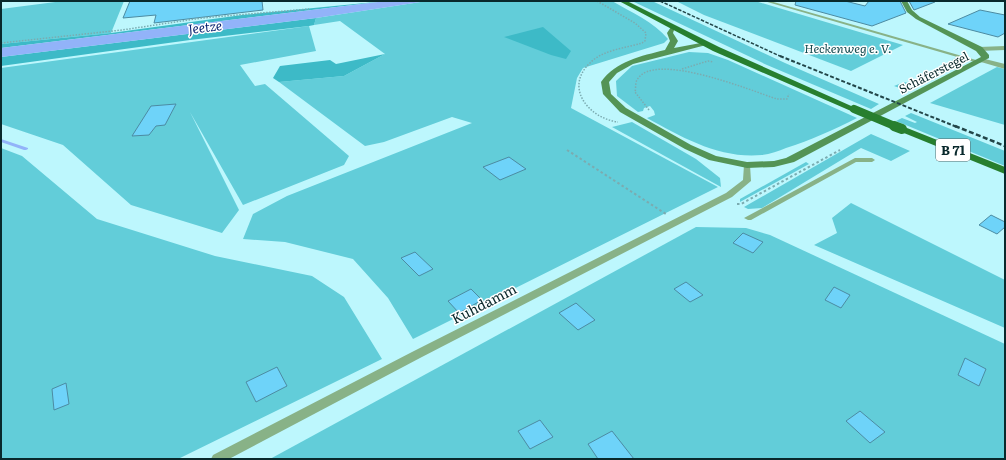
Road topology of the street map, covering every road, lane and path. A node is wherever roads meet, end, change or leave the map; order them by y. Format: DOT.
graph roads {
  1 [pos="622,1"];
  2 [pos="766,1"];
  3 [pos="904,1"];
  4 [pos="309,9"];
  5 [pos="673,28"];
  6 [pos="1,43"];
  7 [pos="706,44"];
  8 [pos="1005,48"];
  9 [pos="979,49"];
  10 [pos="668,52"];
  11 [pos="982,61"];
  12 [pos="717,62"];
  13 [pos="1005,67"];
  14 [pos="682,69"];
  15 [pos="786,92"];
  16 [pos="636,118"];
  17 [pos="567,150"];
  18 [pos="872,160"];
  19 [pos="747,165"];
  20 [pos="813,165"];
  21 [pos="1005,171"];
  22 [pos="718,201"];
  23 [pos="664,213"];
  24 [pos="748,218"];
  25 [pos="217,459"];
  1 -- 5 [label="main road, B 71"];
  2 -- 11 [label="lane"];
  3 -- 9 [label="main road, Schäferstegel"];
  4 -- 6 [label="path"];
  5 -- 7 [label="main road, B 71"];
  5 -- 10 [label="main road"];
  7 -- 10 [label="main road, Schäferstegel"];
  7 -- 21 [label="main road, B 71, bridge"];
  8 -- 9 [label="street"];
  9 -- 11 [label="main road, Schäferstegel"];
  10 -- 16 [label="main road, Schäferstegel"];
  11 -- 13 [label="street"];
  11 -- 19 [label="main road, Schäferstegel"];
  12 -- 14 [label="path"];
  14 -- 15 [label="path"];
  14 -- 16 [label="path"];
  16 -- 19 [label="main road, Schäferstegel"];
  17 -- 23 [label="path"];
  18 -- 24 [label="lane"];
  19 -- 22 [label="lane, Kuhdamm"];
  20 -- 22 [label="path"];
  22 -- 25 [label="lane, Kuhdamm"];
}
